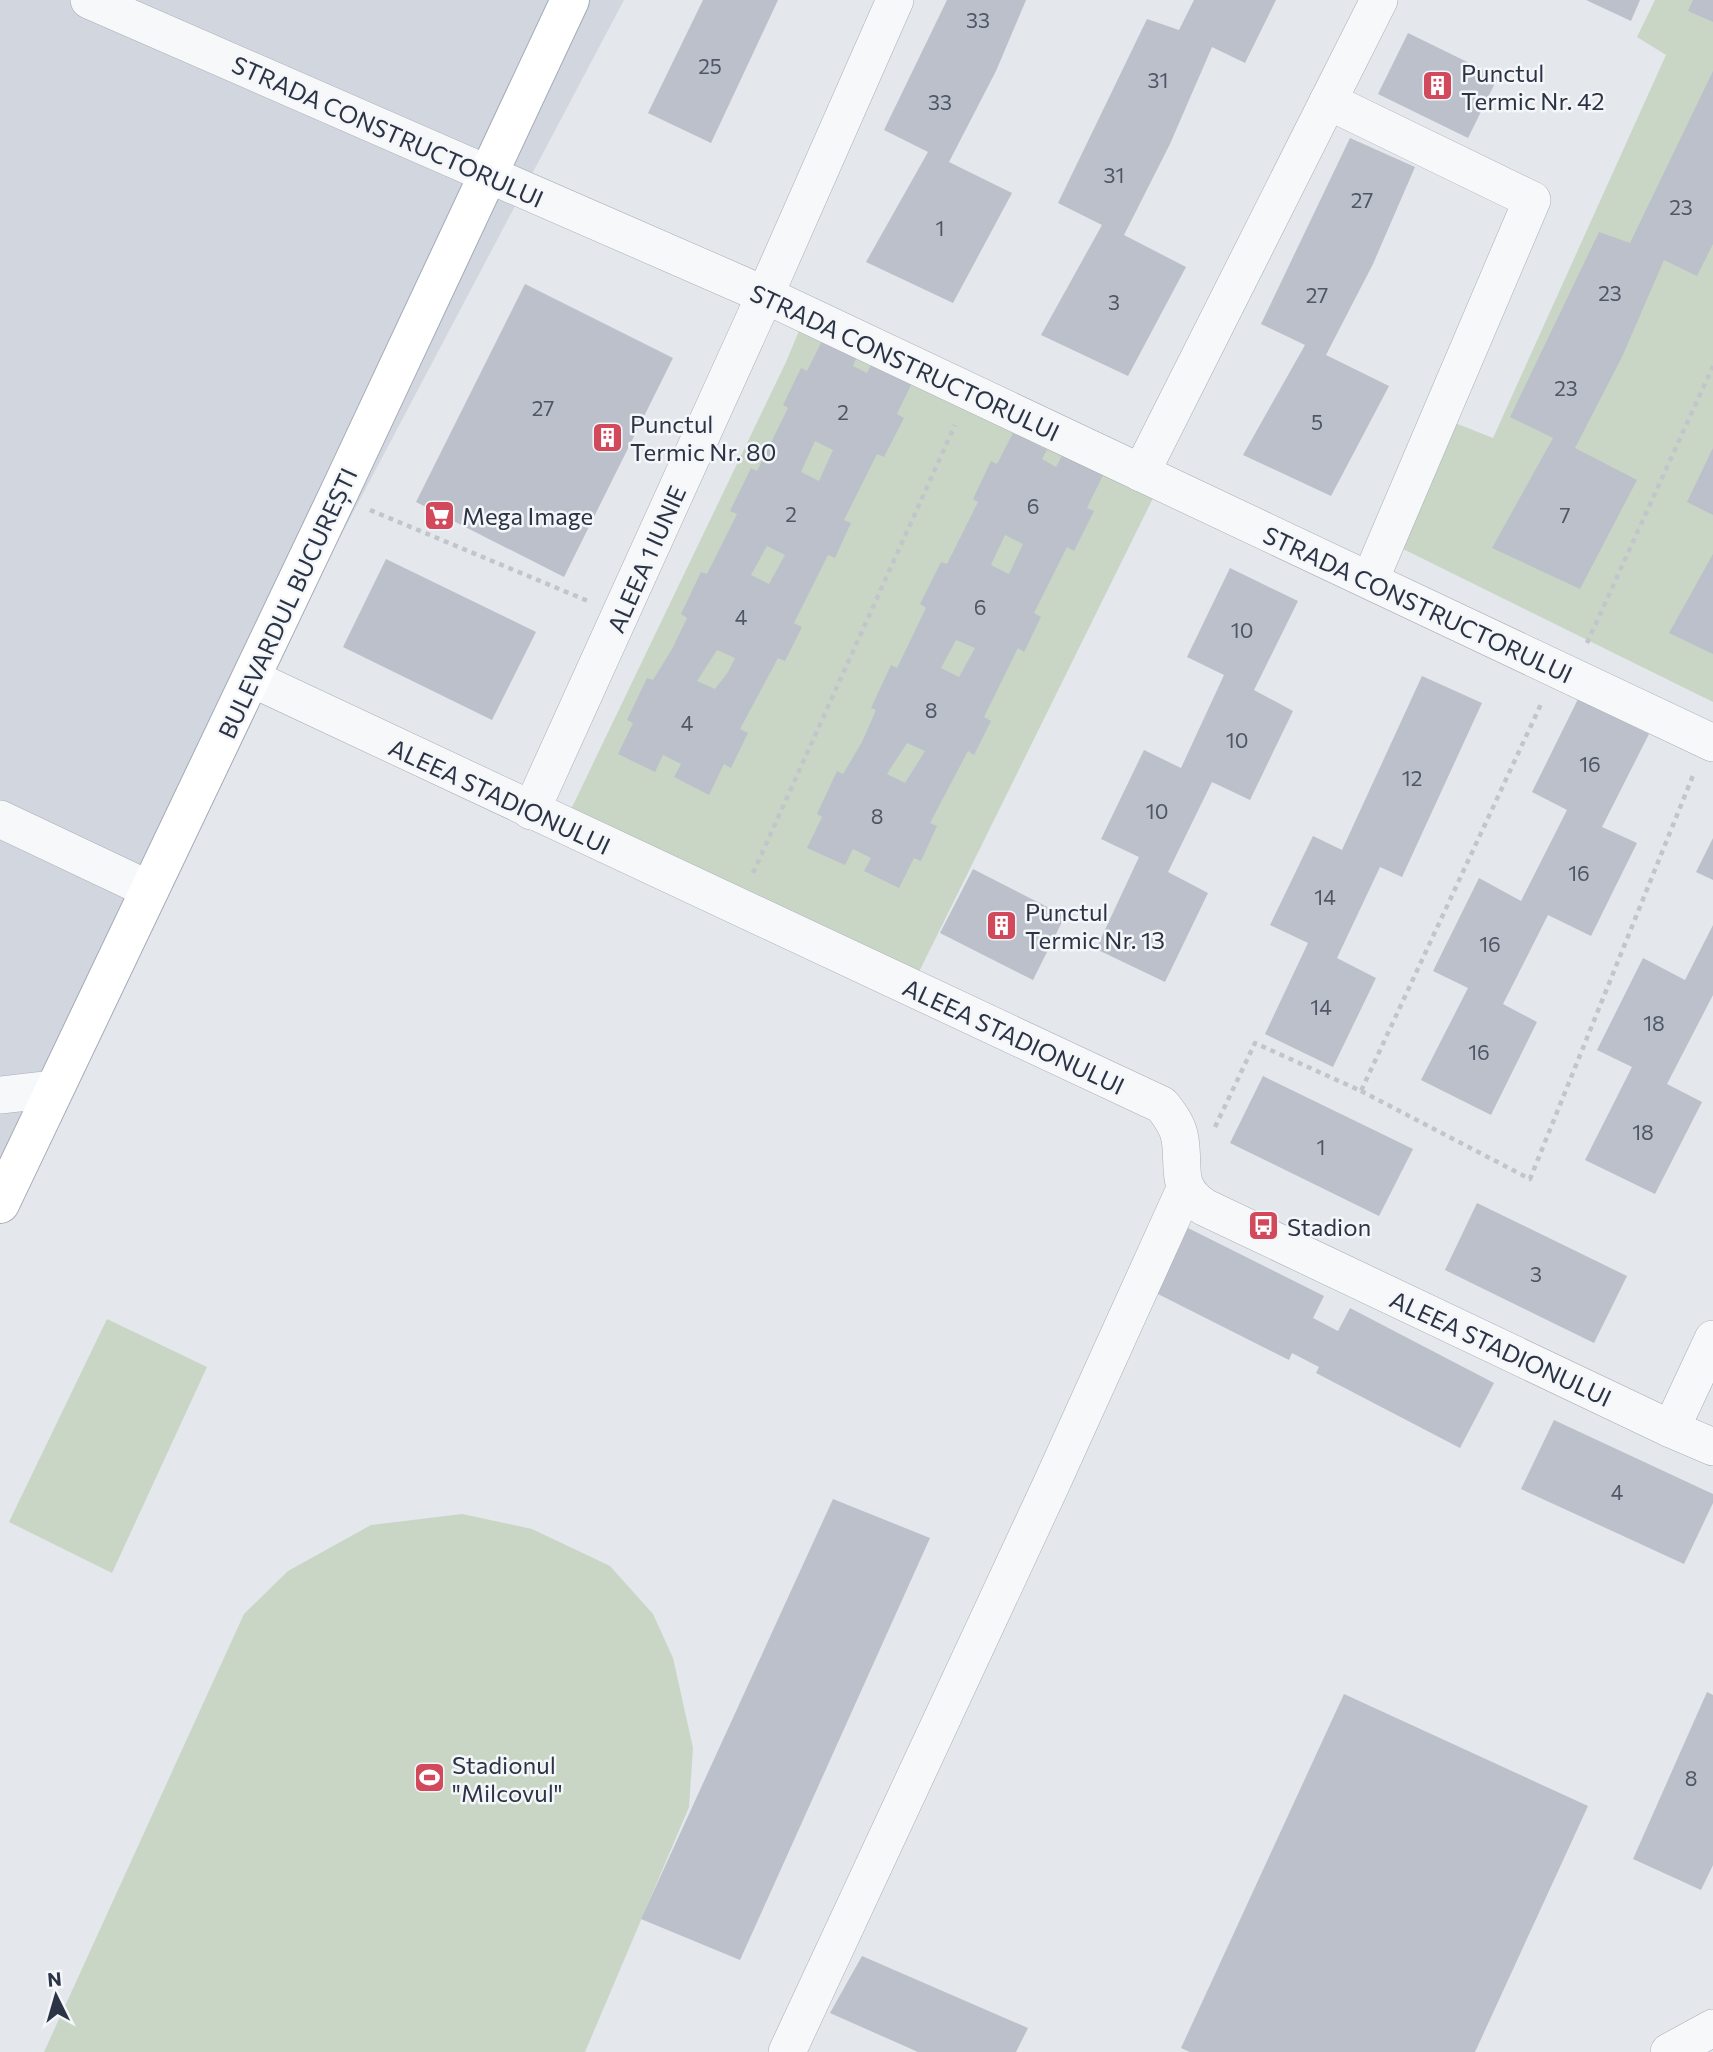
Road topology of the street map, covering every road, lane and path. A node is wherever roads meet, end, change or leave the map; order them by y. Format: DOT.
graph roads {
  1 [pos="89,0"];
  2 [pos="570,0"];
  3 [pos="895,0"];
  4 [pos="1379,0"];
  5 [pos="1328,101"];
  6 [pos="487,174"];
  7 [pos="765,295"];
  8 [pos="1713,366"];
  9 [pos="970,392"];
  10 [pos="1141,472"];
  11 [pos="337,497"];
  12 [pos="1370,580"];
  13 [pos="621,614"];
  14 [pos="1564,673"];
  15 [pos="251,678"];
  16 [pos="1710,741"];
  17 [pos="531,811"];
  18 [pos="0,819"];
  19 [pos="150,890"];
  20 [pos="738,907"];
  21 [pos="54,1088"];
  22 [pos="1360,1091"];
  23 [pos="0,1095"];
  24 [pos="1214,1128"];
  25 [pos="1185,1189"];
  26 [pos="0,1204"];
  27 [pos="1713,1339"];
  28 [pos="1671,1429"];
  29 [pos="1713,1447"];
  30 [pos="1713,2028"];
  31 [pos="787,2052"];
  32 [pos="1669,2052"];
  1 -- 6 [label="street, STRADA CONSTRUCTORULUI"];
  2 -- 6 [label="main road, BULEVARDUL BUCUREȘTI"];
  3 -- 7 [label="street, ALEEA 1 IUNIE"];
  4 -- 5 [label="street"];
  5 -- 10 [label="street"];
  5 -- 12 [label="street"];
  6 -- 7 [label="street, STRADA CONSTRUCTORULUI"];
  6 -- 11 [label="main road, BULEVARDUL BUCUREȘTI"];
  7 -- 9 [label="street, STRADA CONSTRUCTORULUI"];
  7 -- 13 [label="street, ALEEA 1 IUNIE"];
  8 -- 14 [label="path"];
  9 -- 10 [label="street, STRADA CONSTRUCTORULUI"];
  9 -- 20 [label="path"];
  10 -- 12 [label="street, STRADA CONSTRUCTORULUI"];
  11 -- 13 [label="path"];
  11 -- 15 [label="main road, BULEVARDUL BUCUREȘTI"];
  12 -- 14 [label="street, STRADA CONSTRUCTORULUI"];
  13 -- 17 [label="street, ALEEA 1 IUNIE"];
  14 -- 16 [label="street, STRADA CONSTRUCTORULUI"];
  14 -- 22 [label="path"];
  15 -- 17 [label="street, ALEEA STADIONULUI"];
  15 -- 19 [label="main road, BULEVARDUL BUCUREȘTI"];
  16 -- 22 [label="path"];
  17 -- 20 [label="street, ALEEA STADIONULUI"];
  18 -- 19 [label="street"];
  19 -- 21 [label="main road, BULEVARDUL BUCUREȘTI"];
  20 -- 25 [label="street, ALEEA STADIONULUI"];
  21 -- 23 [label="street"];
  21 -- 26 [label="main road, BULEVARDUL BUCUREȘTI"];
  22 -- 24 [label="path"];
  25 -- 28 [label="street, ALEEA STADIONULUI"];
  25 -- 31 [label="street"];
  27 -- 28 [label="street"];
  28 -- 29 [label="street, ALEEA STADIONULUI"];
  30 -- 32 [label="street"];
}
